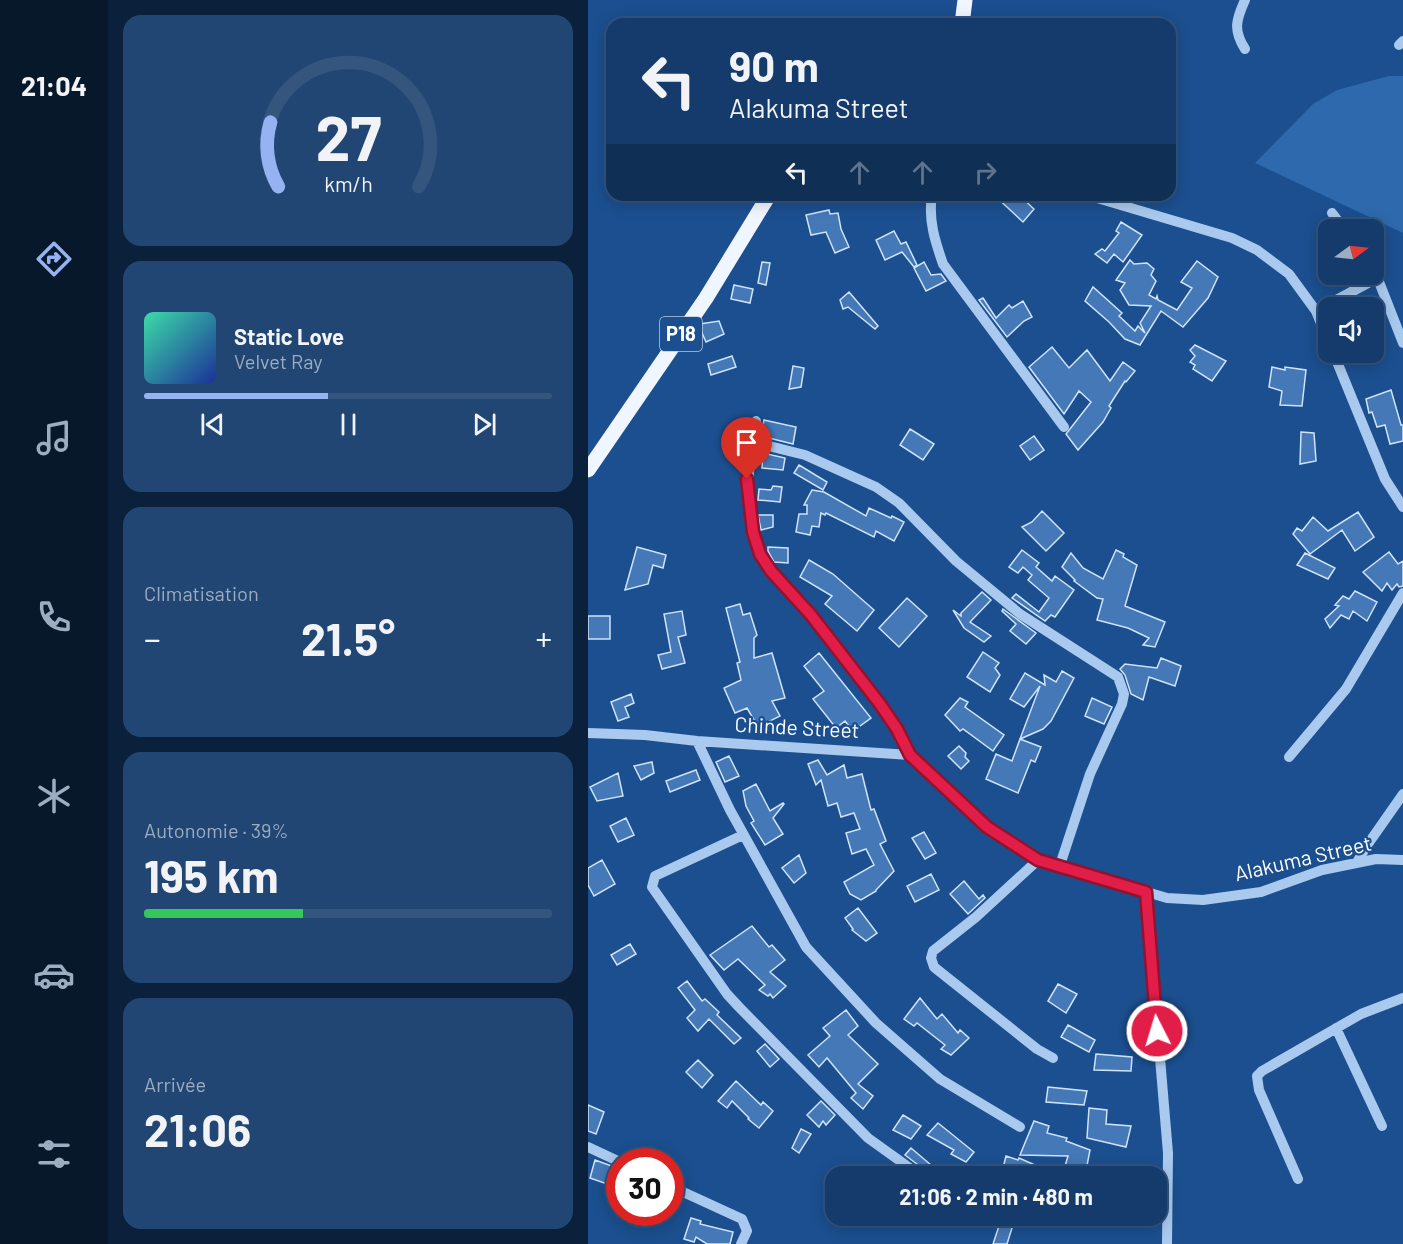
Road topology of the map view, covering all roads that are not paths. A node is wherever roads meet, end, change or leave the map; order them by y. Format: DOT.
graph roads {
  1 [pos="965,0"];
  2 [pos="1245,0"];
  3 [pos="963,18"];
  4 [pos="1245,50"];
  5 [pos="765,201"];
  6 [pos="931,201"];
  7 [pos="1107,201"];
  8 [pos="1332,213"];
  9 [pos="1337,219"];
  10 [pos="1357,285"];
  11 [pos="1381,285"];
  12 [pos="1316,311"];
  13 [pos="1318,316"];
  14 [pos="1403,343"];
  15 [pos="1338,363"];
  16 [pos="756,421"];
  17 [pos="1064,427"];
  18 [pos="753,442"];
  19 [pos="588,470"];
  20 [pos="1403,507"];
  21 [pos="1403,593"];
  22 [pos="588,733"];
  23 [pos="697,741"];
  24 [pos="910,755"];
  25 [pos="1289,758"];
  26 [pos="1403,794"];
  27 [pos="743,835"];
  28 [pos="1038,860"];
  29 [pos="1403,860"];
  30 [pos="1357,862"];
  31 [pos="1060,865"];
  32 [pos="1146,892"];
  33 [pos="1403,998"];
  34 [pos="1336,1028"];
  35 [pos="1053,1058"];
  36 [pos="1020,1126"];
  37 [pos="1382,1126"];
  38 [pos="588,1147"];
  39 [pos="606,1155"];
  40 [pos="907,1166"];
  41 [pos="1298,1179"];
  42 [pos="684,1193"];
  43 [pos="741,1244"];
  44 [pos="1167,1244"];
  1 -- 3 [label="main road"];
  2 -- 4 [label="street"];
  5 -- 19 [label="main road, P18"];
  6 -- 17 [label="street"];
  7 -- 12 [label="street"];
  8 -- 9 [label="street"];
  10 -- 12 [label="street"];
  11 -- 14 [label="street"];
  12 -- 13 [label="street"];
  15 -- 20 [label="street"];
  16 -- 18 [label="street"];
  18 -- 24 [label="street"];
  18 -- 31 [label="street"];
  21 -- 25 [label="street"];
  22 -- 23 [label="street, Chinde Street"];
  23 -- 24 [label="street, Chinde Street"];
  23 -- 27 [label="street"];
  24 -- 28 [label="street"];
  26 -- 30 [label="street"];
  27 -- 36 [label="street"];
  27 -- 40 [label="street"];
  28 -- 31 [label="street, Alakuma Street"];
  28 -- 35 [label="street"];
  29 -- 30 [label="street, Alakuma Street"];
  30 -- 32 [label="street, Alakuma Street"];
  31 -- 32 [label="street, Alakuma Street"];
  32 -- 44 [label="street"];
  33 -- 34 [label="street"];
  34 -- 37 [label="street"];
  34 -- 41 [label="street"];
  38 -- 39 [label="street"];
  42 -- 43 [label="street"];
}
